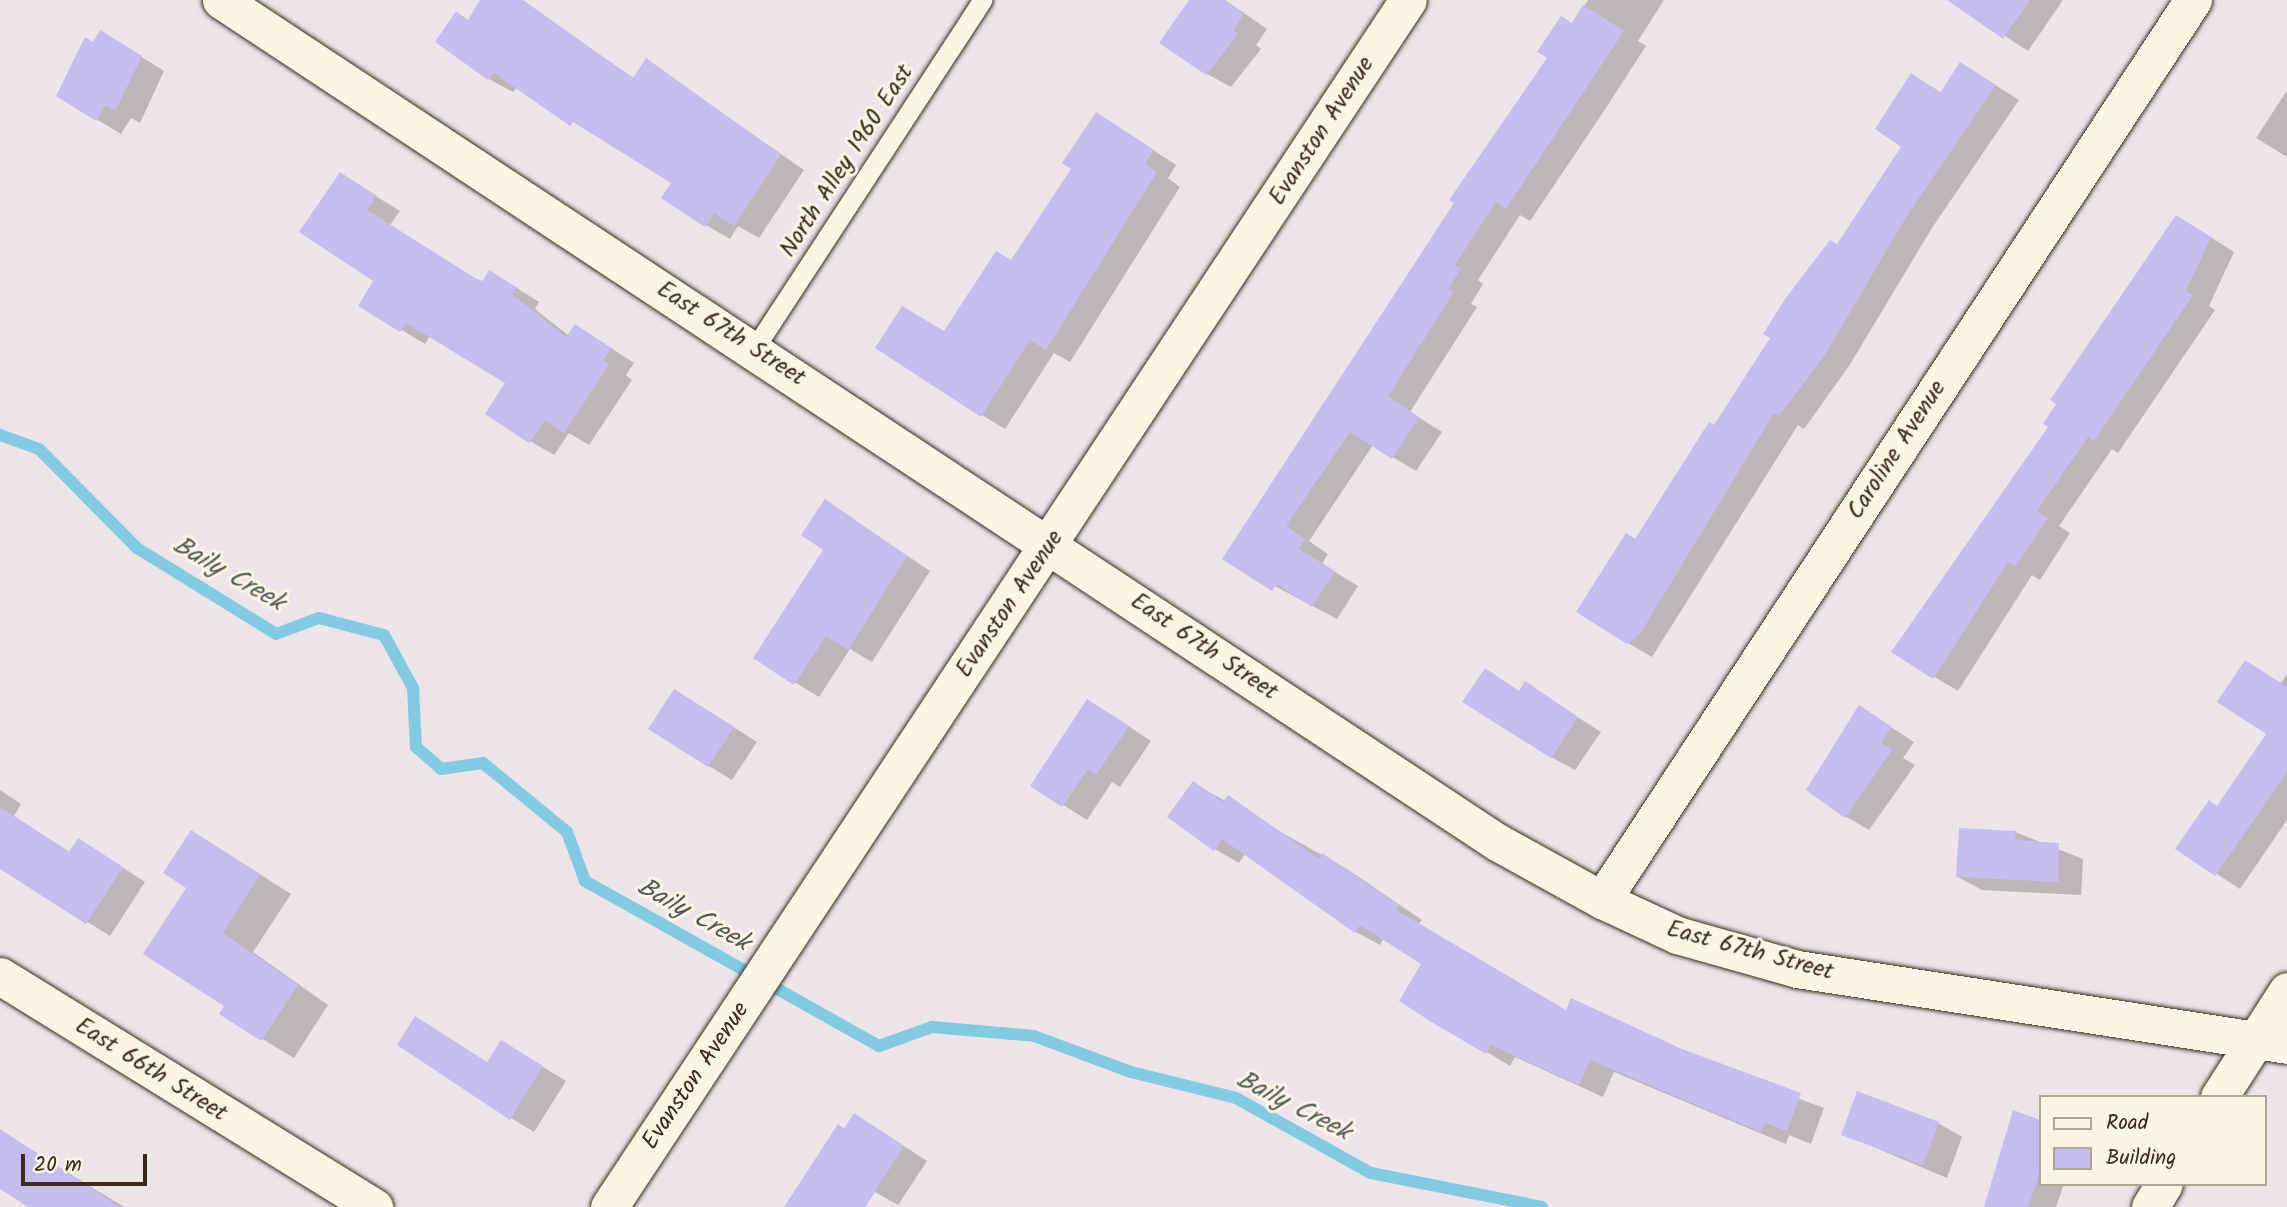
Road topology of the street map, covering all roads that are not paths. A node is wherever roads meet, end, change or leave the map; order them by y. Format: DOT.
graph roads {
  1 [pos="221,0"];
  2 [pos="982,0"];
  3 [pos="1408,0"];
  4 [pos="2193,0"];
  5 [pos="269,13"];
  6 [pos="754,349"];
  7 [pos="1050,545"];
  8 [pos="1602,900"];
  9 [pos="0,976"];
  10 [pos="2287,991"];
  11 [pos="2271,1043"];
  12 [pos="2221,1095"];
  13 [pos="2163,1186"];
  14 [pos="374,1207"];
  15 [pos="609,1207"];
  16 [pos="2150,1207"];
  1 -- 5 [label="street, East 67th Street"];
  2 -- 6 [label="lane, North Alley 1960 East"];
  3 -- 7 [label="street, Evanston Avenue"];
  4 -- 8 [label="street, Caroline Avenue"];
  5 -- 6 [label="street, East 67th Street"];
  6 -- 7 [label="street, East 67th Street"];
  7 -- 8 [label="street, East 67th Street"];
  7 -- 15 [label="street, Evanston Avenue"];
  8 -- 11 [label="street, East 67th Street"];
  9 -- 14 [label="street, East 66th Street"];
  10 -- 11 [label="street"];
  11 -- 12 [label="street"];
  13 -- 16 [label="street"];
}
